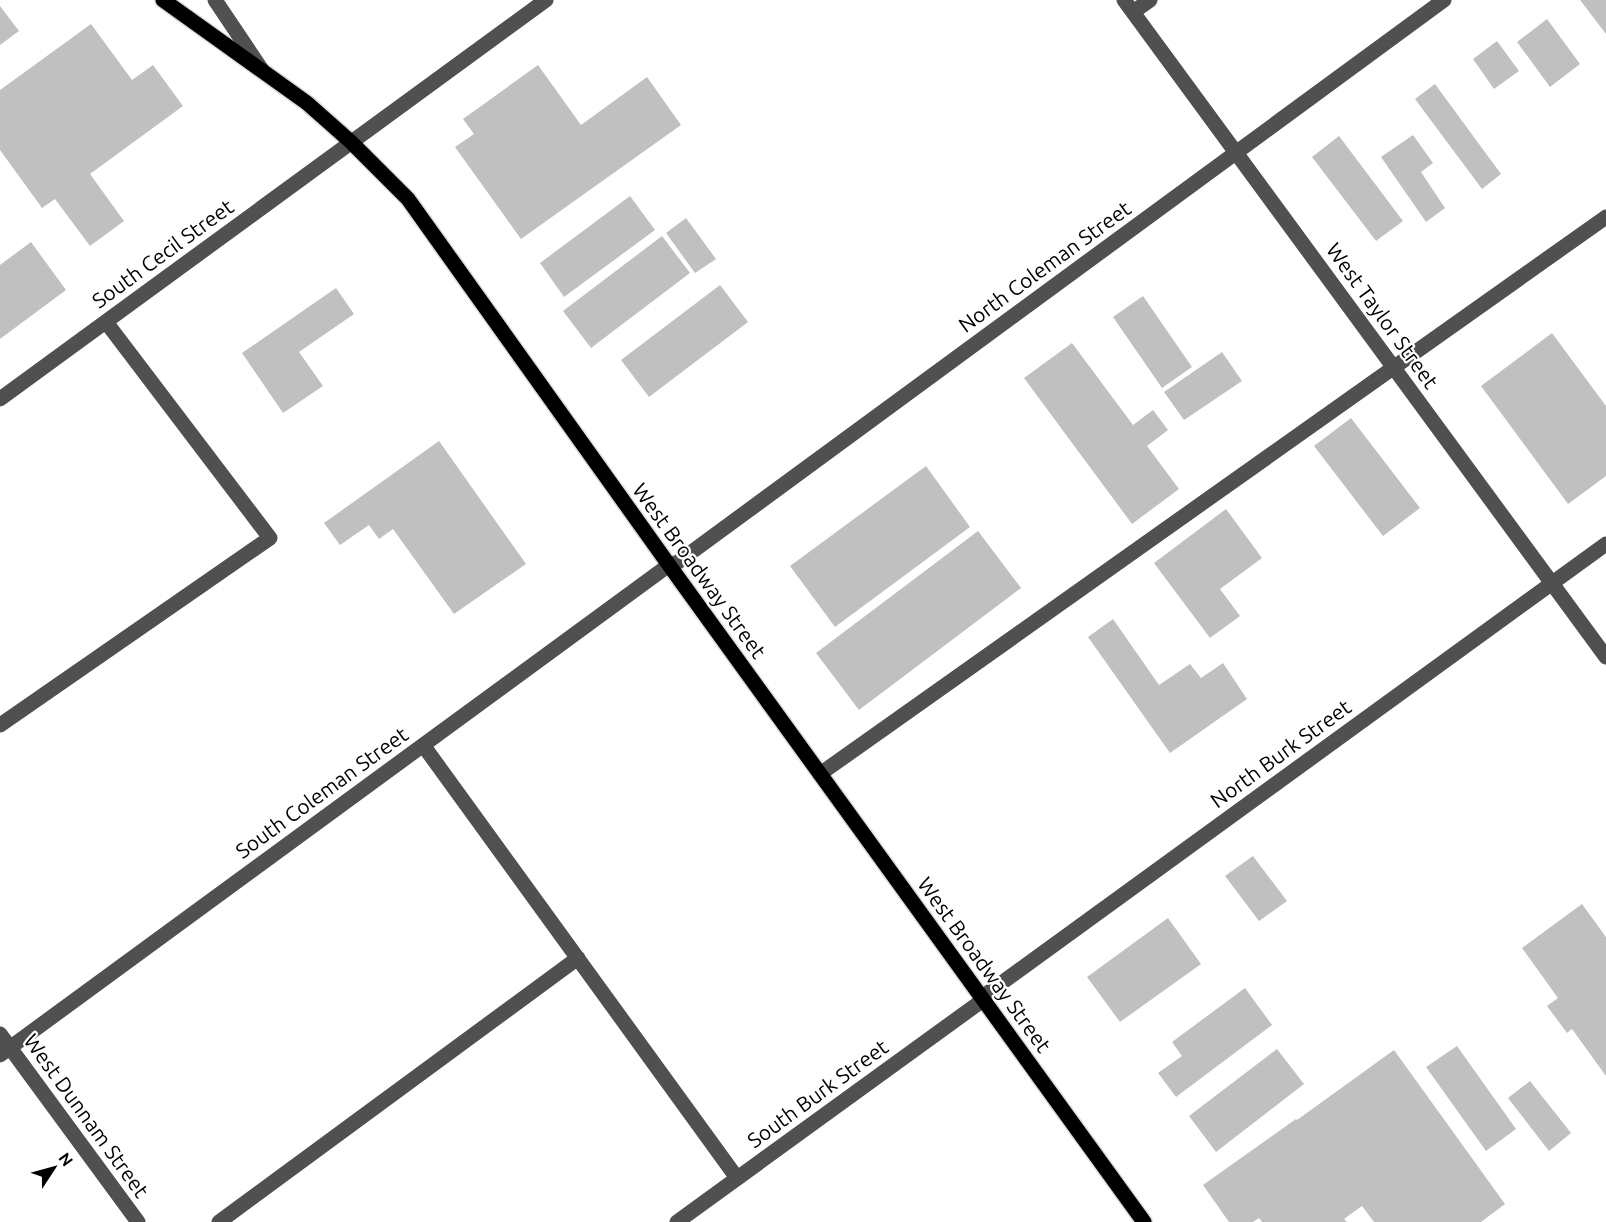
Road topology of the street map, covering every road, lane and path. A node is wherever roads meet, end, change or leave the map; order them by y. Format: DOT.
graph roads {
  1 [pos="163,0"];
  2 [pos="215,0"];
  3 [pos="546,0"];
  4 [pos="1150,0"];
  5 [pos="1444,0"];
  6 [pos="1129,6"];
  7 [pos="262,70"];
  8 [pos="351,142"];
  9 [pos="1236,153"];
  10 [pos="1606,217"];
  11 [pos="106,322"];
  12 [pos="1393,367"];
  13 [pos="0,399"];
  14 [pos="1606,544"];
  15 [pos="669,565"];
  16 [pos="1552,583"];
  17 [pos="1606,657"];
  18 [pos="0,724"];
  19 [pos="423,745"];
  20 [pos="820,774"];
  21 [pos="578,958"];
  22 [pos="983,1000"];
  23 [pos="0,1034"];
  24 [pos="5,1051"];
  25 [pos="737,1178"];
  26 [pos="138,1222"];
  27 [pos="219,1222"];
  28 [pos="677,1222"];
  29 [pos="1144,1222"];
  1 -- 7 [label="main road, West Broadway Street"];
  2 -- 7 [label="street"];
  3 -- 8 [label="street, South Cecil Street"];
  4 -- 6 [label="street"];
  5 -- 9 [label="street, North Coleman Street"];
  6 -- 9 [label="street, West Taylor Street"];
  7 -- 8 [label="main road, West Broadway Street"];
  8 -- 11 [label="street, South Cecil Street"];
  8 -- 15 [label="main road, West Broadway Street"];
  9 -- 12 [label="street, West Taylor Street"];
  9 -- 15 [label="street, North Coleman Street"];
  10 -- 12 [label="street"];
  11 -- 13 [label="street, South Cecil Street"];
  11 -- 18 [label="street"];
  12 -- 16 [label="street, West Taylor Street"];
  12 -- 20 [label="street"];
  14 -- 16 [label="street, North Burk Street"];
  15 -- 19 [label="street, South Coleman Street"];
  15 -- 20 [label="main road, West Broadway Street"];
  16 -- 17 [label="street, West Taylor Street"];
  16 -- 22 [label="street, North Burk Street"];
  19 -- 21 [label="street"];
  19 -- 24 [label="street, South Coleman Street"];
  20 -- 22 [label="main road, West Broadway Street"];
  21 -- 25 [label="street"];
  21 -- 27 [label="street"];
  22 -- 25 [label="street, South Burk Street"];
  22 -- 29 [label="main road, West Broadway Street"];
  23 -- 24 [label="street, West Dunnam Street"];
  24 -- 26 [label="street, West Dunnam Street"];
  25 -- 28 [label="street, South Burk Street"];
}
